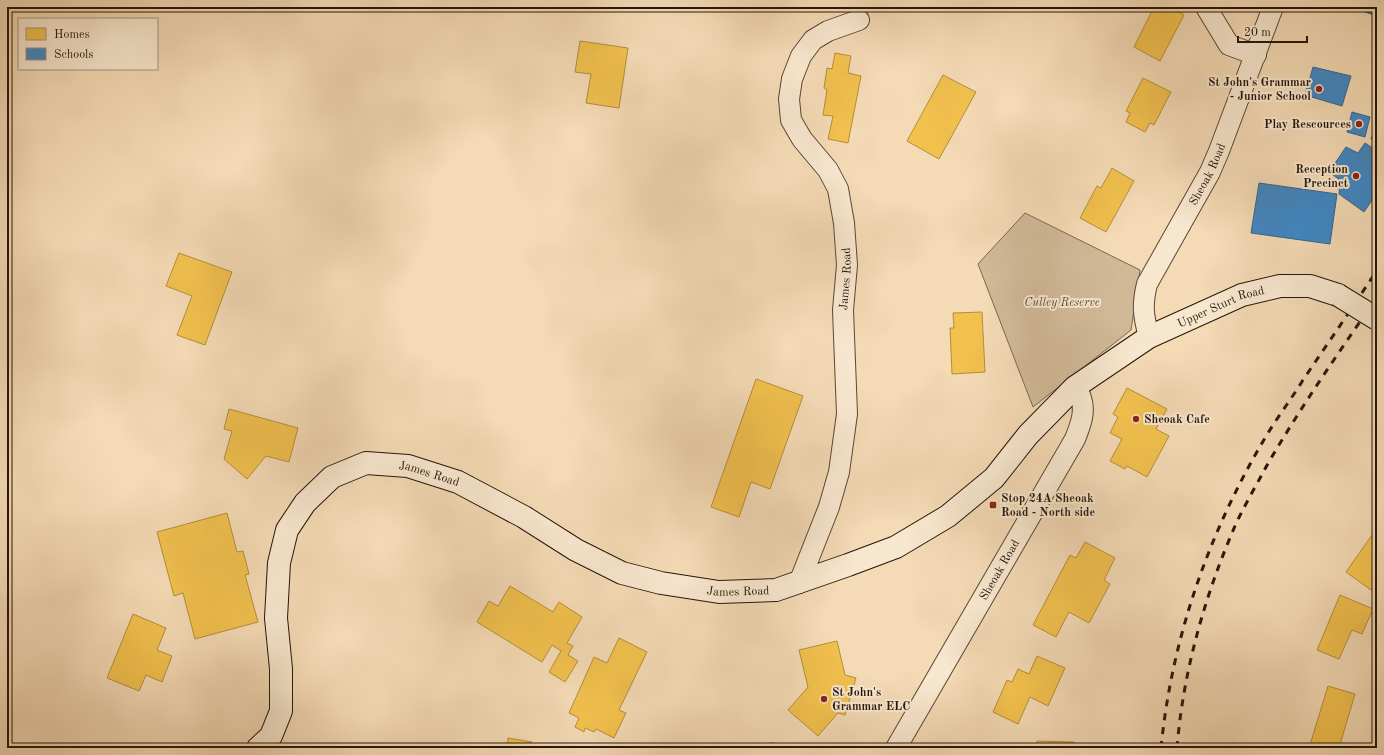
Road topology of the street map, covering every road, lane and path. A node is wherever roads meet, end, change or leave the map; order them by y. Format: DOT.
graph roads {
  1 [pos="1206,7"];
  2 [pos="1273,7"];
  3 [pos="859,20"];
  4 [pos="1256,55"];
  5 [pos="1377,319"];
  6 [pos="1149,337"];
  7 [pos="1074,387"];
  8 [pos="799,582"];
  9 [pos="258,748"];
  10 [pos="896,748"];
  1 -- 4 [label="street"];
  2 -- 4 [label="street, Sheoak Road"];
  3 -- 8 [label="street, James Road"];
  4 -- 6 [label="street, Sheoak Road"];
  5 -- 6 [label="main road, Upper Sturt Road, bridge"];
  6 -- 7 [label="main road, Upper Sturt Road"];
  7 -- 8 [label="main road, James Road"];
  7 -- 10 [label="street, Sheoak Road"];
  8 -- 9 [label="main road, James Road"];
}
